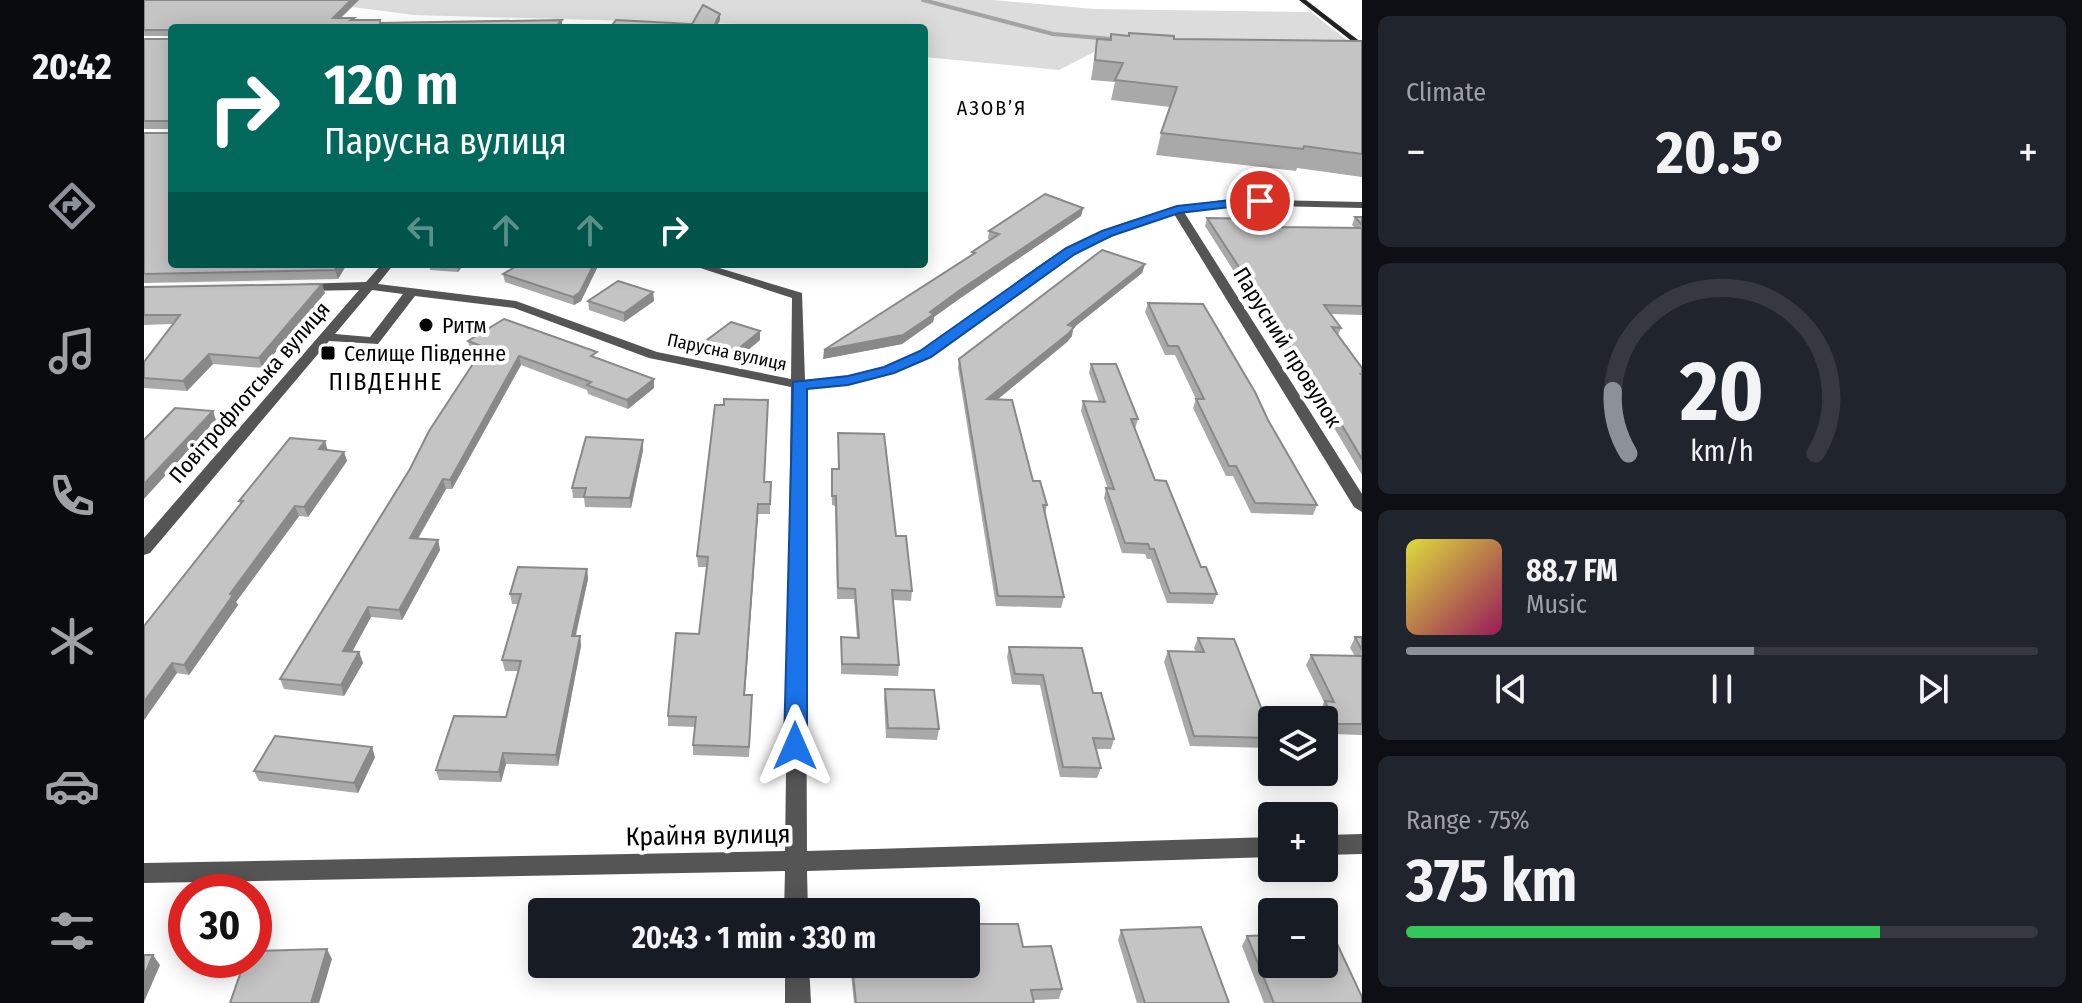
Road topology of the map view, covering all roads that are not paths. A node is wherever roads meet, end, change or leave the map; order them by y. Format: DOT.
graph roads {
  1 [pos="1302,0"];
  2 [pos="1362,47"];
  3 [pos="1362,205"];
  4 [pos="1177,210"];
  5 [pos="384,268"];
  6 [pos="707,268"];
  7 [pos="368,286"];
  8 [pos="293,287"];
  9 [pos="412,291"];
  10 [pos="325,337"];
  11 [pos="799,385"];
  12 [pos="1362,507"];
  13 [pos="144,549"];
  14 [pos="1362,844"];
  15 [pos="1338,845"];
  16 [pos="1258,847"];
  17 [pos="794,861"];
  18 [pos="144,873"];
  19 [pos="795,898"];
  20 [pos="797,978"];
  21 [pos="798,1003"];
  1 -- 2 [label="street"];
  3 -- 4 [label="street, Парусна вулиця"];
  4 -- 11 [label="street, Парусна вулиця"];
  4 -- 12 [label="street, Парусний провулок"];
  5 -- 7 [label="street, Повітрофлотська вулиця"];
  6 -- 11 [label="street"];
  7 -- 8 [label="street, Парусна вулиця"];
  7 -- 9 [label="street, Парусна вулиця"];
  7 -- 10 [label="street, Повітрофлотська вулиця"];
  9 -- 10 [label="street"];
  9 -- 11 [label="street, Парусна вулиця"];
  10 -- 13 [label="street, Повітрофлотська вулиця"];
  11 -- 17 [label="street"];
  14 -- 15 [label="street"];
  16 -- 17 [label="street, Крайня вулиця"];
  17 -- 18 [label="street, Крайня вулиця"];
  17 -- 19 [label="street"];
  20 -- 21 [label="street"];
}
